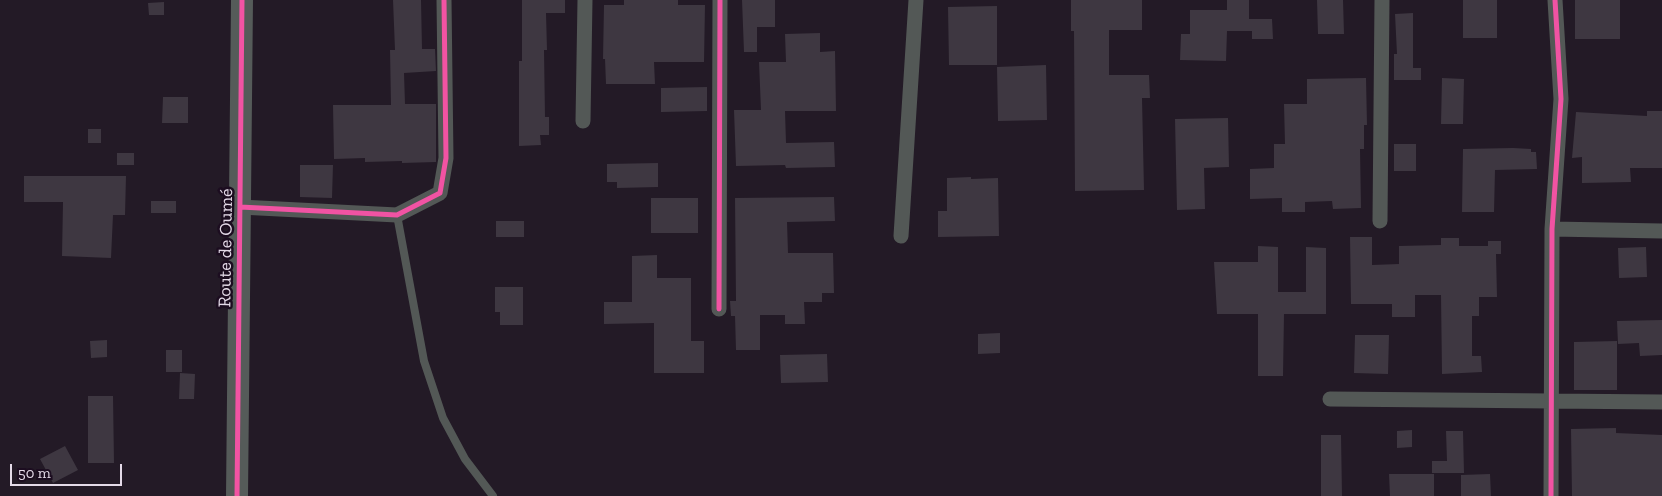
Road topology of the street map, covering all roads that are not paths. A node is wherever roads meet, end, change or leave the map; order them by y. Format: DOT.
graph roads {
  1 [pos="242,0"];
  2 [pos="444,0"];
  3 [pos="586,0"];
  4 [pos="720,0"];
  5 [pos="916,0"];
  6 [pos="1382,0"];
  7 [pos="1555,0"];
  8 [pos="583,122"];
  9 [pos="240,207"];
  10 [pos="397,215"];
  11 [pos="1380,221"];
  12 [pos="1552,229"];
  13 [pos="1662,231"];
  14 [pos="900,236"];
  15 [pos="719,309"];
  16 [pos="1330,399"];
  17 [pos="1553,400"];
  18 [pos="1662,402"];
  19 [pos="237,496"];
  20 [pos="493,496"];
  21 [pos="1551,496"];
  1 -- 9 [label="street, Route de Oumé"];
  2 -- 10 [label="street"];
  3 -- 8 [label="street"];
  4 -- 15 [label="street"];
  5 -- 14 [label="street"];
  6 -- 11 [label="street"];
  7 -- 12 [label="street"];
  9 -- 10 [label="street"];
  9 -- 19 [label="street, Route de Oumé"];
  10 -- 20 [label="lane"];
  12 -- 13 [label="street"];
  12 -- 17 [label="street"];
  16 -- 17 [label="street"];
  17 -- 18 [label="street"];
  17 -- 21 [label="street"];
}
